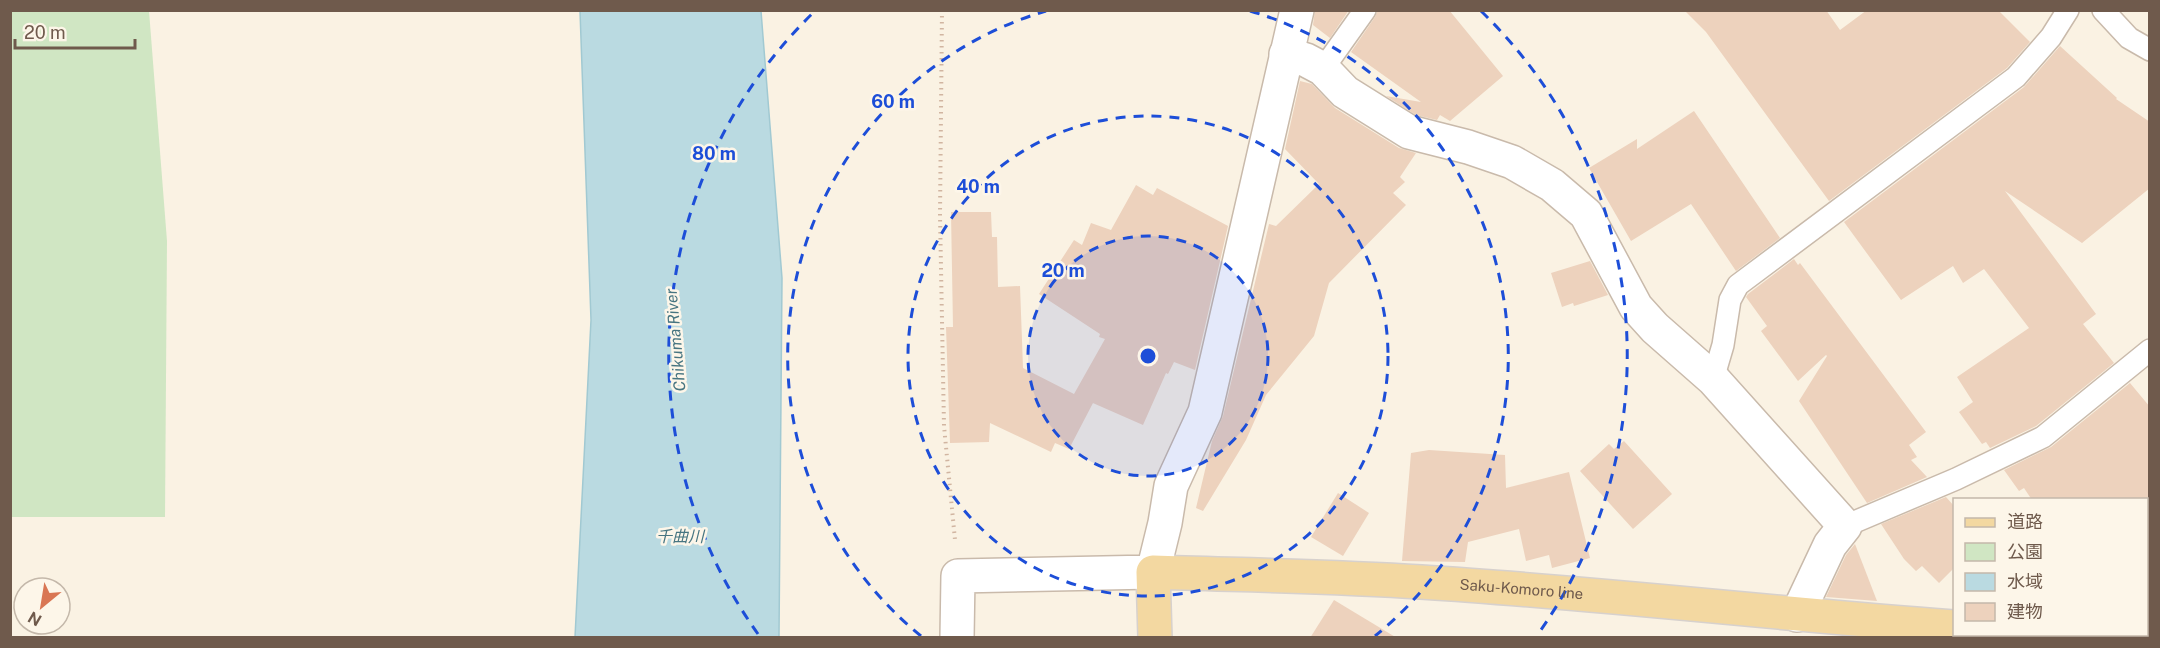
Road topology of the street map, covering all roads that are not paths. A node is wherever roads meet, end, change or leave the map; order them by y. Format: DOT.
graph roads {
  1 [pos="1297,10"];
  2 [pos="1365,10"];
  3 [pos="2068,10"];
  4 [pos="2103,10"];
  5 [pos="2150,50"];
  6 [pos="1286,54"];
  7 [pos="1323,69"];
  8 [pos="2150,350"];
  9 [pos="1713,379"];
  10 [pos="1845,526"];
  11 [pos="1153,572"];
  12 [pos="1797,615"];
  13 [pos="1953,627"];
  14 [pos="1840,628"];
  15 [pos="2064,636"];
  16 [pos="957,638"];
  17 [pos="1155,638"];
  18 [pos="2083,638"];
  1 -- 6 [label="street"];
  2 -- 7 [label="lane"];
  3 -- 9 [label="lane"];
  4 -- 5 [label="lane"];
  6 -- 7 [label="street"];
  6 -- 11 [label="street"];
  7 -- 9 [label="street"];
  8 -- 10 [label="lane"];
  9 -- 10 [label="street"];
  10 -- 12 [label="street"];
  11 -- 12 [label="main road, Saku-Komoro line"];
  11 -- 16 [label="street"];
  11 -- 17 [label="main road"];
  12 -- 14 [label="main road, Saku-Komoro line"];
  13 -- 14 [label="main road, Saku-Komoro line"];
  15 -- 18 [label="main road"];
}
